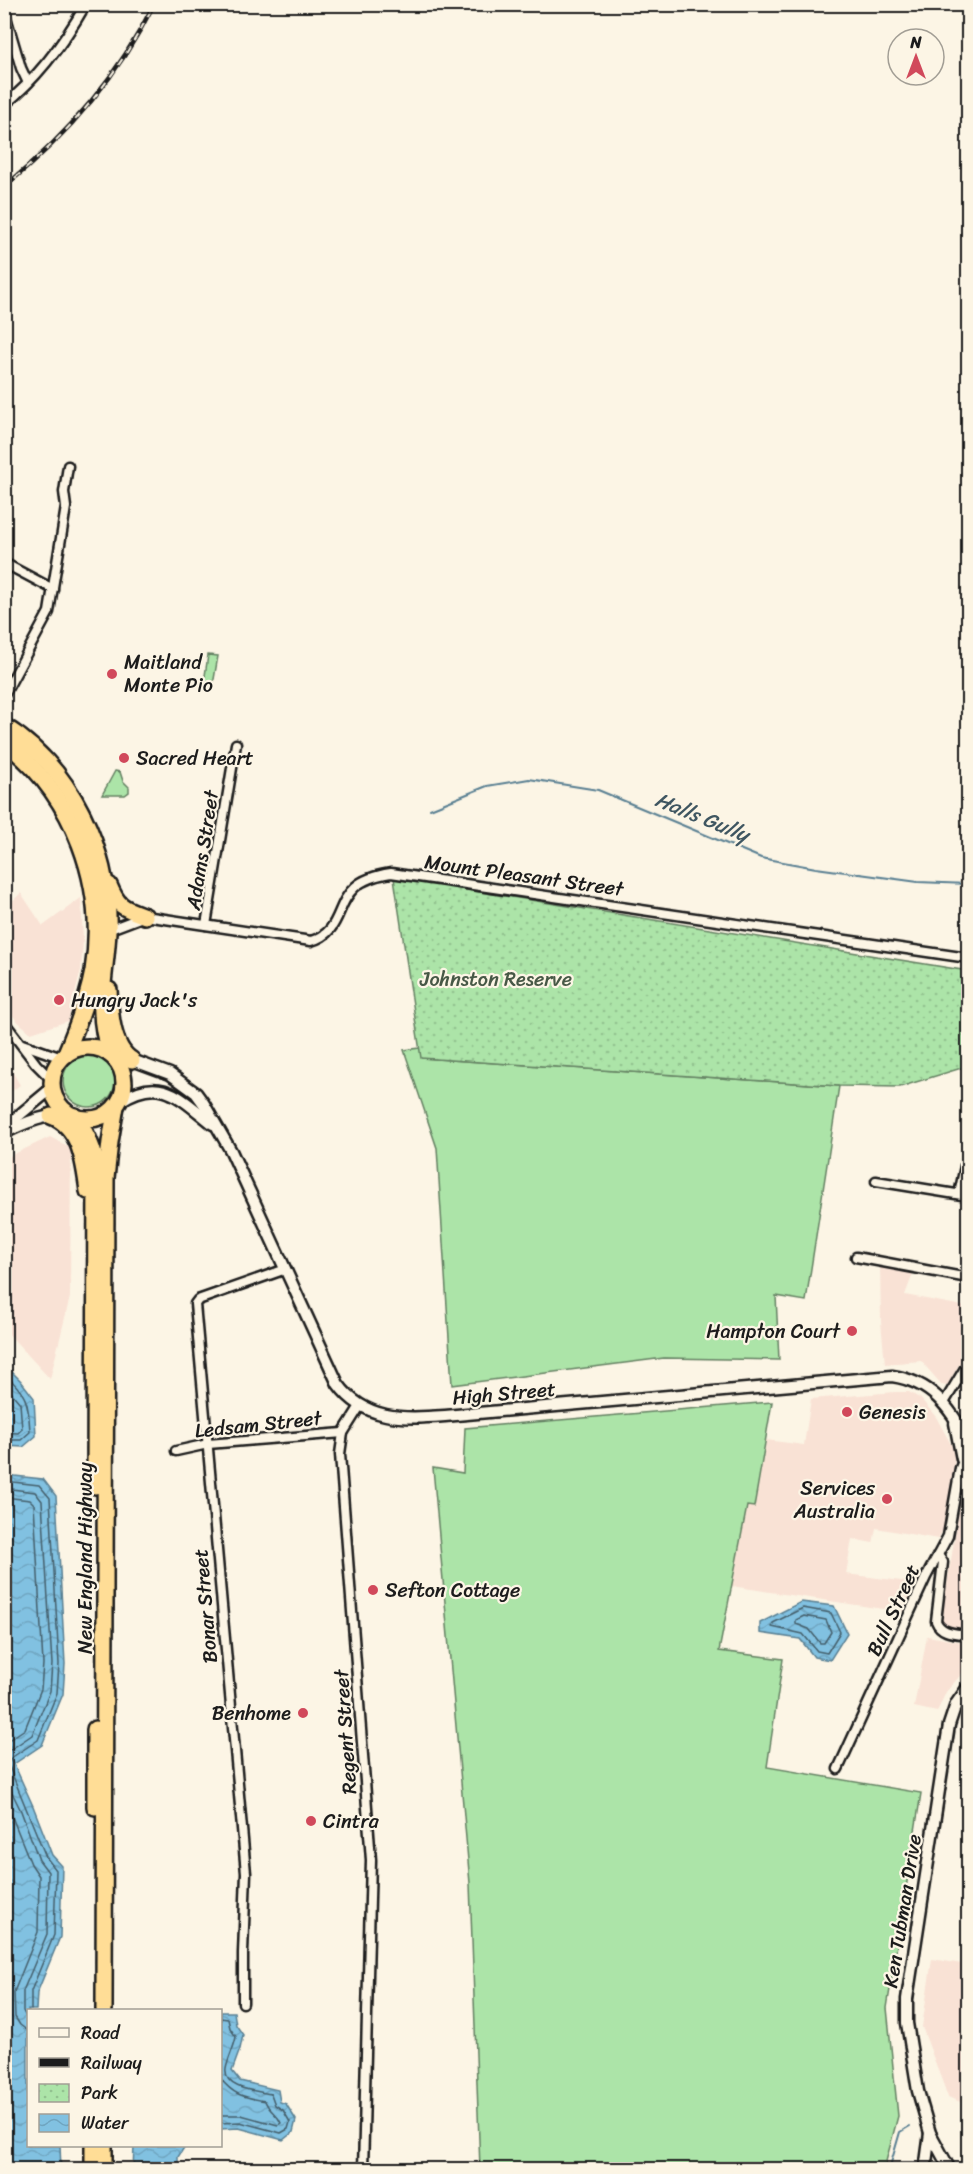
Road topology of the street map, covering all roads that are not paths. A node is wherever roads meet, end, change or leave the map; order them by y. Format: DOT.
graph roads {
  1 [pos="86,4"];
  2 [pos="4,10"];
  3 [pos="28,83"];
  4 [pos="4,105"];
  5 [pos="68,466"];
  6 [pos="4,563"];
  7 [pos="53,589"];
  8 [pos="4,695"];
  9 [pos="4,726"];
  10 [pos="4,742"];
  11 [pos="236,744"];
  12 [pos="100,862"];
  13 [pos="145,916"];
  14 [pos="206,925"];
  15 [pos="108,930"];
  16 [pos="106,951"];
  17 [pos="969,958"];
  18 [pos="4,1022"];
  19 [pos="22,1044"];
  20 [pos="112,1055"];
  21 [pos="64,1056"];
  22 [pos="132,1060"];
  23 [pos="52,1084"];
  24 [pos="118,1104"];
  25 [pos="73,1115"];
  26 [pos="51,1116"];
  27 [pos="216,1126"];
  28 [pos="4,1128"];
  29 [pos="4,1133"];
  30 [pos="969,1152"];
  31 [pos="876,1181"];
  32 [pos="959,1194"];
  33 [pos="969,1196"];
  34 [pos="96,1247"];
  35 [pos="856,1257"];
  36 [pos="286,1269"];
  37 [pos="969,1278"];
  38 [pos="969,1363"];
  39 [pos="944,1403"];
  40 [pos="360,1406"];
  41 [pos="954,1417"];
  42 [pos="343,1433"];
  43 [pos="969,1439"];
  44 [pos="208,1444"];
  45 [pos="176,1451"];
  46 [pos="965,1457"];
  47 [pos="938,1555"];
  48 [pos="969,1635"];
  49 [pos="966,1691"];
  50 [pos="838,1769"];
  51 [pos="243,2003"];
  52 [pos="93,2009"];
  53 [pos="104,2009"];
  54 [pos="930,2133"];
  55 [pos="94,2147"];
  56 [pos="104,2147"];
  57 [pos="99,2168"];
  58 [pos="950,2168"];
  59 [pos="363,2169"];
  60 [pos="926,2169"];
  1 -- 3 [label="street"];
  2 -- 3 [label="street"];
  3 -- 4 [label="street"];
  5 -- 7 [label="street"];
  6 -- 7 [label="street"];
  7 -- 8 [label="street"];
  9 -- 12 [label="highway"];
  10 -- 21 [label="highway"];
  11 -- 14 [label="street, Adams Street"];
  12 -- 13 [label="highway"];
  12 -- 15 [label="highway"];
  13 -- 14 [label="street, Mount Pleasant Street"];
  13 -- 15 [label="street, Mount Pleasant Street"];
  14 -- 17 [label="street, Mount Pleasant Street"];
  15 -- 16 [label="highway"];
  16 -- 20 [label="highway"];
  16 -- 22 [label="highway"];
  18 -- 19 [label="street"];
  19 -- 21 [label="street"];
  19 -- 23 [label="street"];
  20 -- 21 [label="highway"];
  20 -- 22 [label="main road, High Street"];
  20 -- 24 [label="highway"];
  21 -- 23 [label="highway"];
  22 -- 27 [label="main road, High Street"];
  23 -- 25 [label="highway"];
  23 -- 28 [label="main road"];
  24 -- 25 [label="highway"];
  24 -- 27 [label="main road, High Street"];
  24 -- 53 [label="highway, New England Highway"];
  25 -- 26 [label="main road"];
  25 -- 34 [label="highway, New England Highway"];
  26 -- 29 [label="main road"];
  26 -- 34 [label="highway"];
  27 -- 36 [label="main road, High Street"];
  30 -- 32 [label="street"];
  31 -- 32 [label="street"];
  32 -- 33 [label="street"];
  34 -- 52 [label="highway, New England Highway"];
  35 -- 37 [label="street"];
  36 -- 40 [label="main road, High Street"];
  36 -- 44 [label="street, Bonar Street"];
  38 -- 39 [label="street"];
  39 -- 40 [label="main road, High Street"];
  39 -- 41 [label="main road, High Street"];
  40 -- 42 [label="street, Regent Street"];
  41 -- 43 [label="main road, High Street"];
  41 -- 46 [label="main road, High Street"];
  42 -- 44 [label="street, Ledsam Street"];
  42 -- 59 [label="street, Regent Street"];
  44 -- 45 [label="street, Ledsam Street"];
  44 -- 51 [label="street, Bonar Street"];
  46 -- 47 [label="street, Bull Street"];
  47 -- 48 [label="street"];
  47 -- 50 [label="street, Bull Street"];
  49 -- 54 [label="main road, Ken Tubman Drive"];
  54 -- 58 [label="main road, Ken Tubman Drive"];
  54 -- 60 [label="main road, Ken Tubman Drive"];
  55 -- 57 [label="highway"];
  56 -- 57 [label="highway"];
  58 -- 60 [label="main road"];
}
